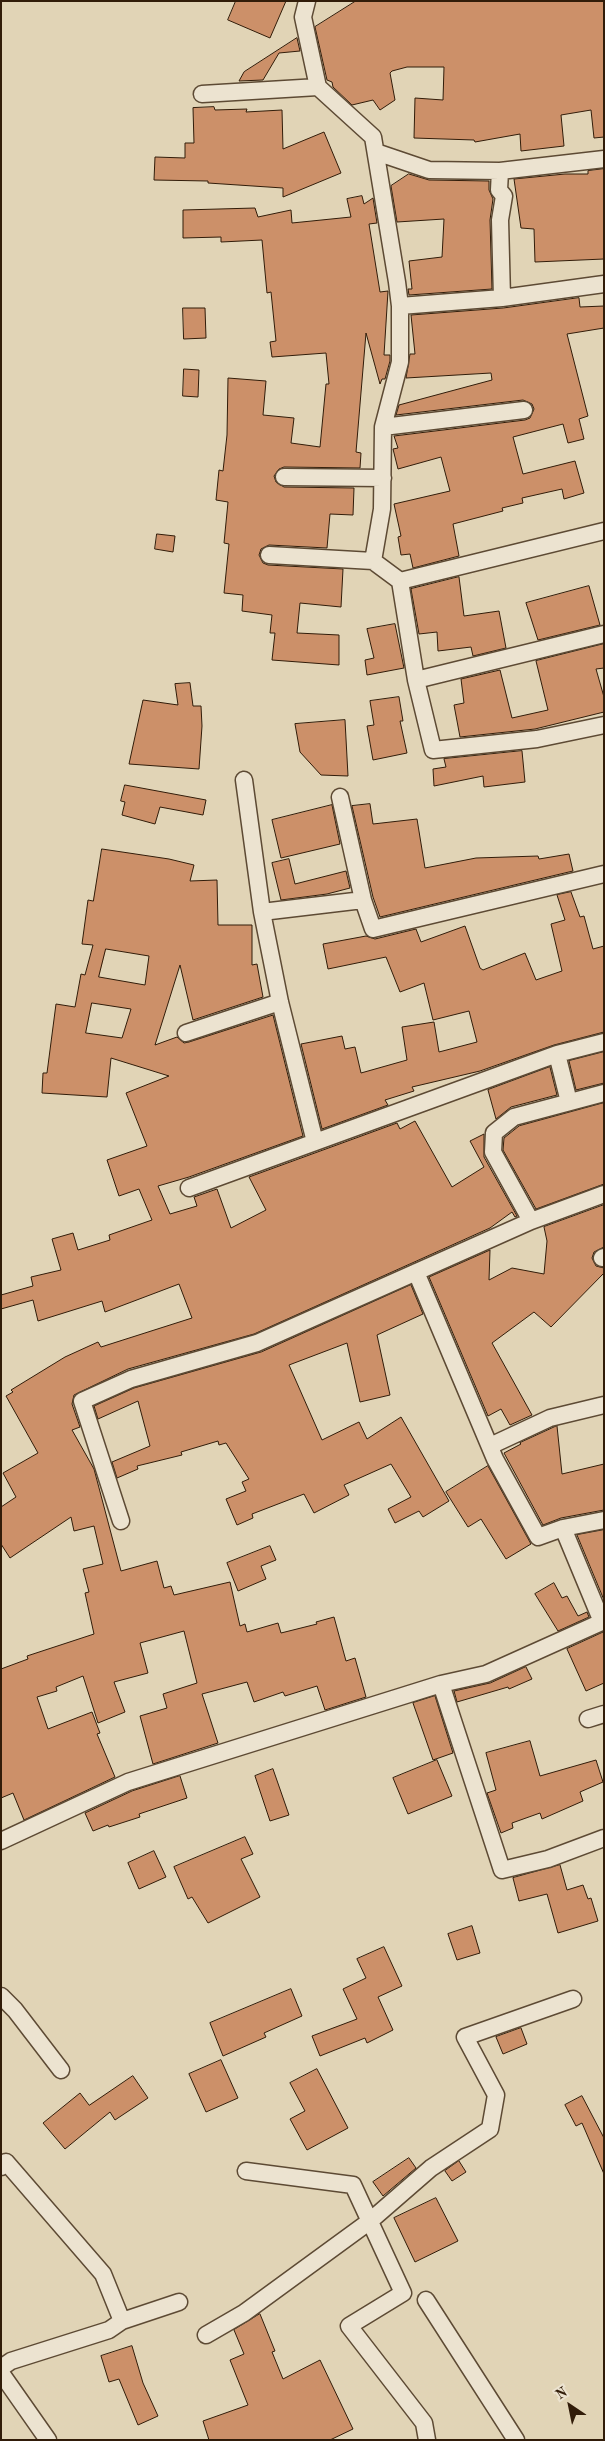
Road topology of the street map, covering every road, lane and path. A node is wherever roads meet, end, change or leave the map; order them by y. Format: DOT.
graph roads {
  1 [pos="307,1"];
  2 [pos="318,88"];
  3 [pos="202,94"];
  4 [pos="376,152"];
  5 [pos="604,159"];
  6 [pos="500,171"];
  7 [pos="604,284"];
  8 [pos="502,298"];
  9 [pos="400,306"];
  10 [pos="524,410"];
  11 [pos="383,427"];
  12 [pos="284,477"];
  13 [pos="383,478"];
  14 [pos="604,531"];
  15 [pos="270,555"];
  16 [pos="373,561"];
  17 [pos="400,581"];
  18 [pos="604,634"];
  19 [pos="416,680"];
  20 [pos="604,724"];
  21 [pos="244,780"];
  22 [pos="340,797"];
  23 [pos="604,874"];
  24 [pos="363,900"];
  25 [pos="262,912"];
  26 [pos="280,1002"];
  27 [pos="186,1033"];
  28 [pos="604,1042"];
  29 [pos="557,1054"];
  30 [pos="604,1093"];
  31 [pos="569,1102"];
  32 [pos="315,1142"];
  33 [pos="189,1188"];
  34 [pos="604,1194"];
  35 [pos="530,1221"];
  36 [pos="416,1272"];
  37 [pos="604,1405"];
  38 [pos="490,1446"];
  39 [pos="604,1520"];
  40 [pos="121,1521"];
  41 [pos="563,1528"];
  42 [pos="603,1621"];
  43 [pos="441,1684"];
  44 [pos="604,1838"];
  45 [pos="1,1841"];
  46 [pos="1,1996"];
  47 [pos="573,2000"];
  48 [pos="61,2070"];
  49 [pos="1,2167"];
  50 [pos="246,2171"];
  51 [pos="370,2221"];
  52 [pos="426,2300"];
  53 [pos="179,2302"];
  54 [pos="122,2321"];
  55 [pos="206,2335"];
  56 [pos="1,2368"];
  57 [pos="1,2373"];
  58 [pos="48,2440"];
  59 [pos="427,2440"];
  60 [pos="516,2440"];
  1 -- 2 [label="street"];
  2 -- 3 [label="street"];
  2 -- 4 [label="street"];
  4 -- 6 [label="street"];
  4 -- 9 [label="street"];
  5 -- 6 [label="street"];
  6 -- 8 [label="street"];
  7 -- 8 [label="street"];
  8 -- 9 [label="street"];
  9 -- 11 [label="street"];
  10 -- 11 [label="street"];
  11 -- 13 [label="street"];
  12 -- 13 [label="street"];
  13 -- 16 [label="street"];
  14 -- 17 [label="street"];
  15 -- 16 [label="street"];
  16 -- 17 [label="street"];
  17 -- 19 [label="street"];
  18 -- 19 [label="street"];
  19 -- 20 [label="street"];
  21 -- 25 [label="street"];
  22 -- 24 [label="street"];
  23 -- 24 [label="street"];
  24 -- 25 [label="street"];
  25 -- 26 [label="street"];
  26 -- 27 [label="street"];
  26 -- 32 [label="street"];
  28 -- 29 [label="street"];
  29 -- 31 [label="street"];
  29 -- 32 [label="street"];
  30 -- 31 [label="street"];
  31 -- 35 [label="street"];
  32 -- 33 [label="street"];
  34 -- 35 [label="street"];
  35 -- 36 [label="street"];
  36 -- 38 [label="street"];
  36 -- 40 [label="street"];
  37 -- 38 [label="street"];
  38 -- 41 [label="street"];
  39 -- 41 [label="street"];
  41 -- 42 [label="street"];
  42 -- 43 [label="street"];
  43 -- 44 [label="street"];
  43 -- 45 [label="street"];
  46 -- 48 [label="street"];
  47 -- 51 [label="street"];
  49 -- 54 [label="street"];
  50 -- 51 [label="street"];
  51 -- 55 [label="street"];
  51 -- 59 [label="street"];
  52 -- 60 [label="street"];
  53 -- 54 [label="street"];
  54 -- 56 [label="street"];
  57 -- 58 [label="street"];
}
